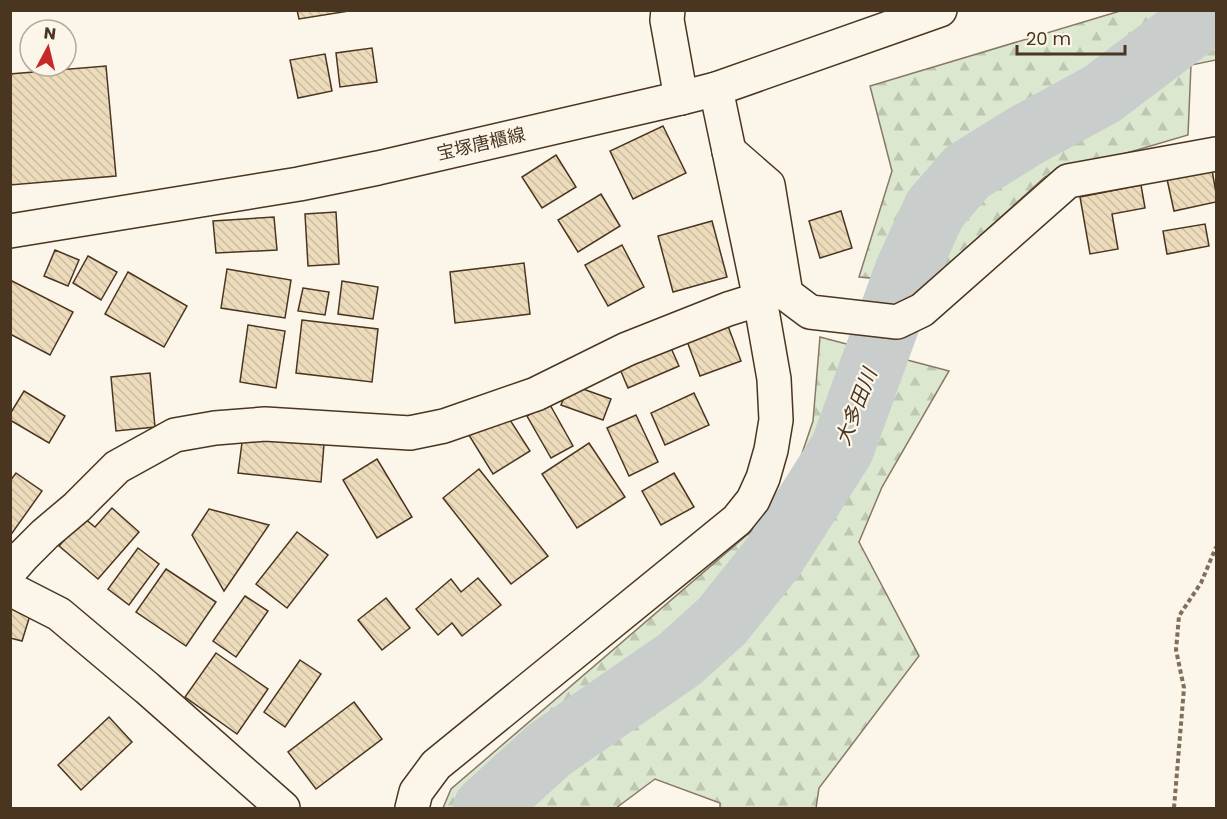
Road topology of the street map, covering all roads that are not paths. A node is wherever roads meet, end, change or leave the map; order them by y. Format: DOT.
graph roads {
  1 [pos="668,10"];
  2 [pos="940,10"];
  3 [pos="716,89"];
  4 [pos="681,98"];
  5 [pos="729,151"];
  6 [pos="1216,154"];
  7 [pos="10,231"];
  8 [pos="760,299"];
  9 [pos="10,571"];
  10 [pos="10,589"];
  11 [pos="283,808"];
  12 [pos="412,808"];
  1 -- 4 [label="street"];
  2 -- 3 [label="street, 宝塚唐櫃線"];
  3 -- 4 [label="street, 宝塚唐櫃線"];
  3 -- 5 [label="street"];
  4 -- 7 [label="street, 宝塚唐櫃線"];
  5 -- 6 [label="street"];
  5 -- 8 [label="street"];
  8 -- 9 [label="street"];
  8 -- 12 [label="street"];
  10 -- 11 [label="street"];
}
